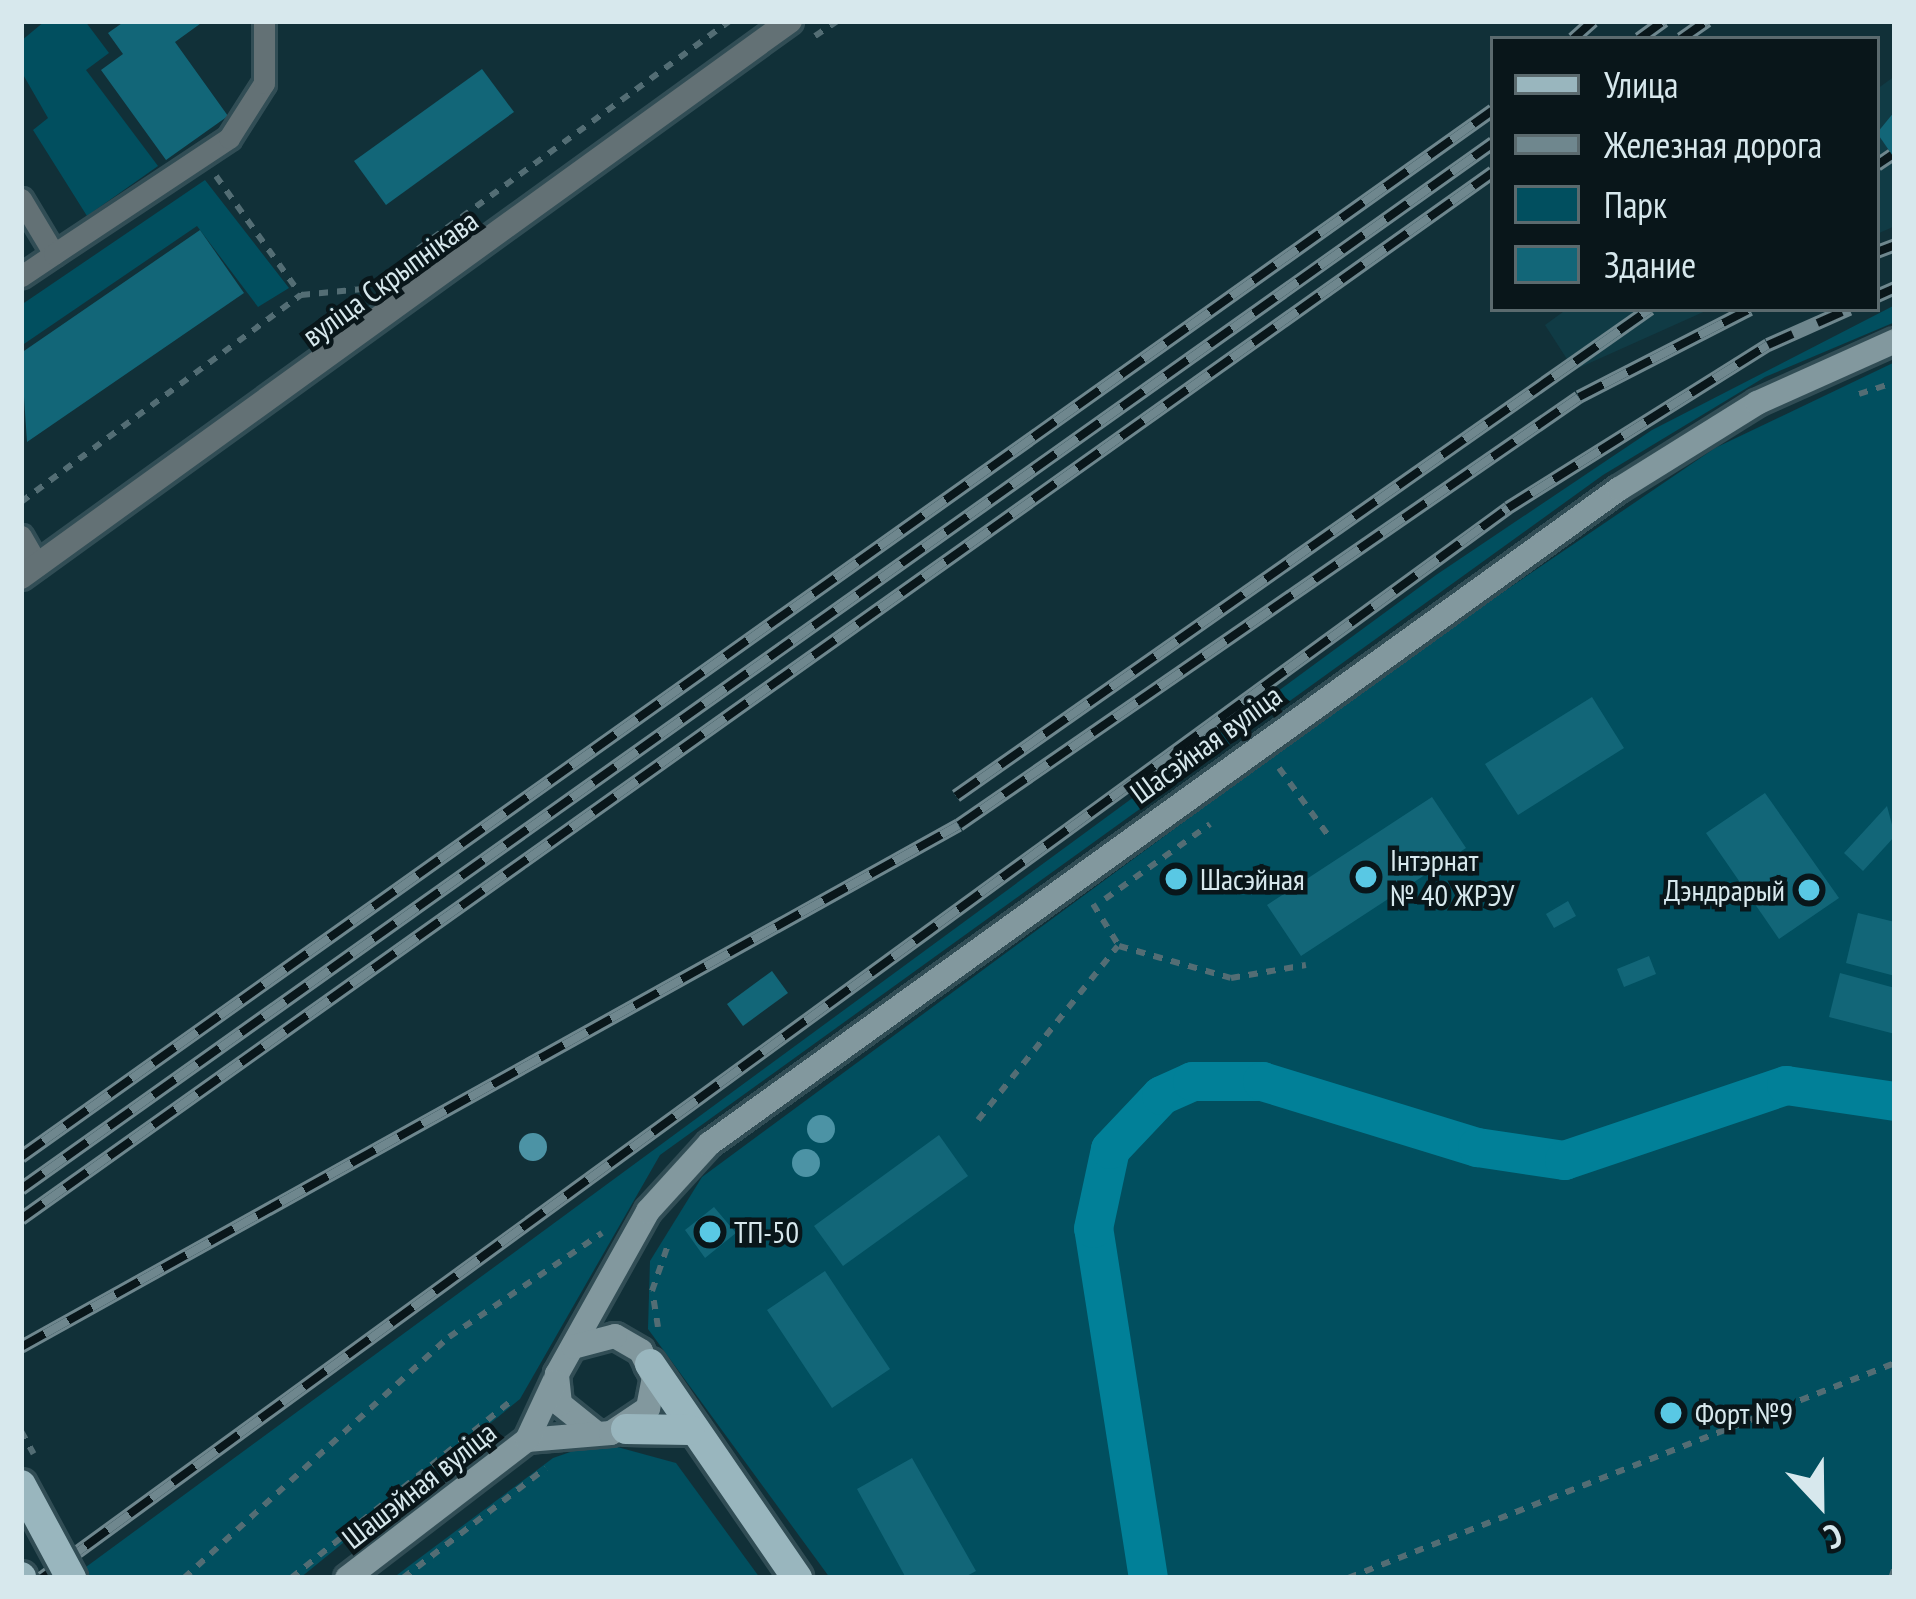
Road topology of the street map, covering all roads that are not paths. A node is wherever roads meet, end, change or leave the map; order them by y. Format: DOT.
graph roads {
  1 [pos="264,21"];
  2 [pos="790,21"];
  3 [pos="21,199"];
  4 [pos="54,254"];
  5 [pos="21,276"];
  6 [pos="1895,341"];
  7 [pos="21,536"];
  8 [pos="30,571"];
  9 [pos="620,1275"];
  10 [pos="572,1348"];
  11 [pos="652,1352"];
  12 [pos="557,1374"];
  13 [pos="610,1430"];
  14 [pos="690,1430"];
  15 [pos="527,1439"];
  16 [pos="21,1486"];
  17 [pos="71,1578"];
  18 [pos="347,1578"];
  19 [pos="797,1578"];
  1 -- 4 [label="lane"];
  2 -- 8 [label="street, вуліца Скрыпнікава"];
  3 -- 4 [label="lane"];
  4 -- 5 [label="lane"];
  6 -- 9 [label="main road, Шасэйная вуліца"];
  7 -- 8 [label="lane"];
  9 -- 10 [label="main road, Шасэйная вуліца"];
  9 -- 11 [label="main road"];
  10 -- 11 [label="main road"];
  10 -- 12 [label="main road"];
  11 -- 13 [label="main road"];
  11 -- 14 [label="main road"];
  12 -- 13 [label="main road"];
  12 -- 15 [label="main road, Шашэйная вуліца"];
  13 -- 14 [label="main road"];
  13 -- 15 [label="main road, Шашэйная вуліца"];
  14 -- 19 [label="main road"];
  15 -- 18 [label="main road, Шашэйная вуліца"];
  16 -- 17 [label="main road, bridge"];
}
